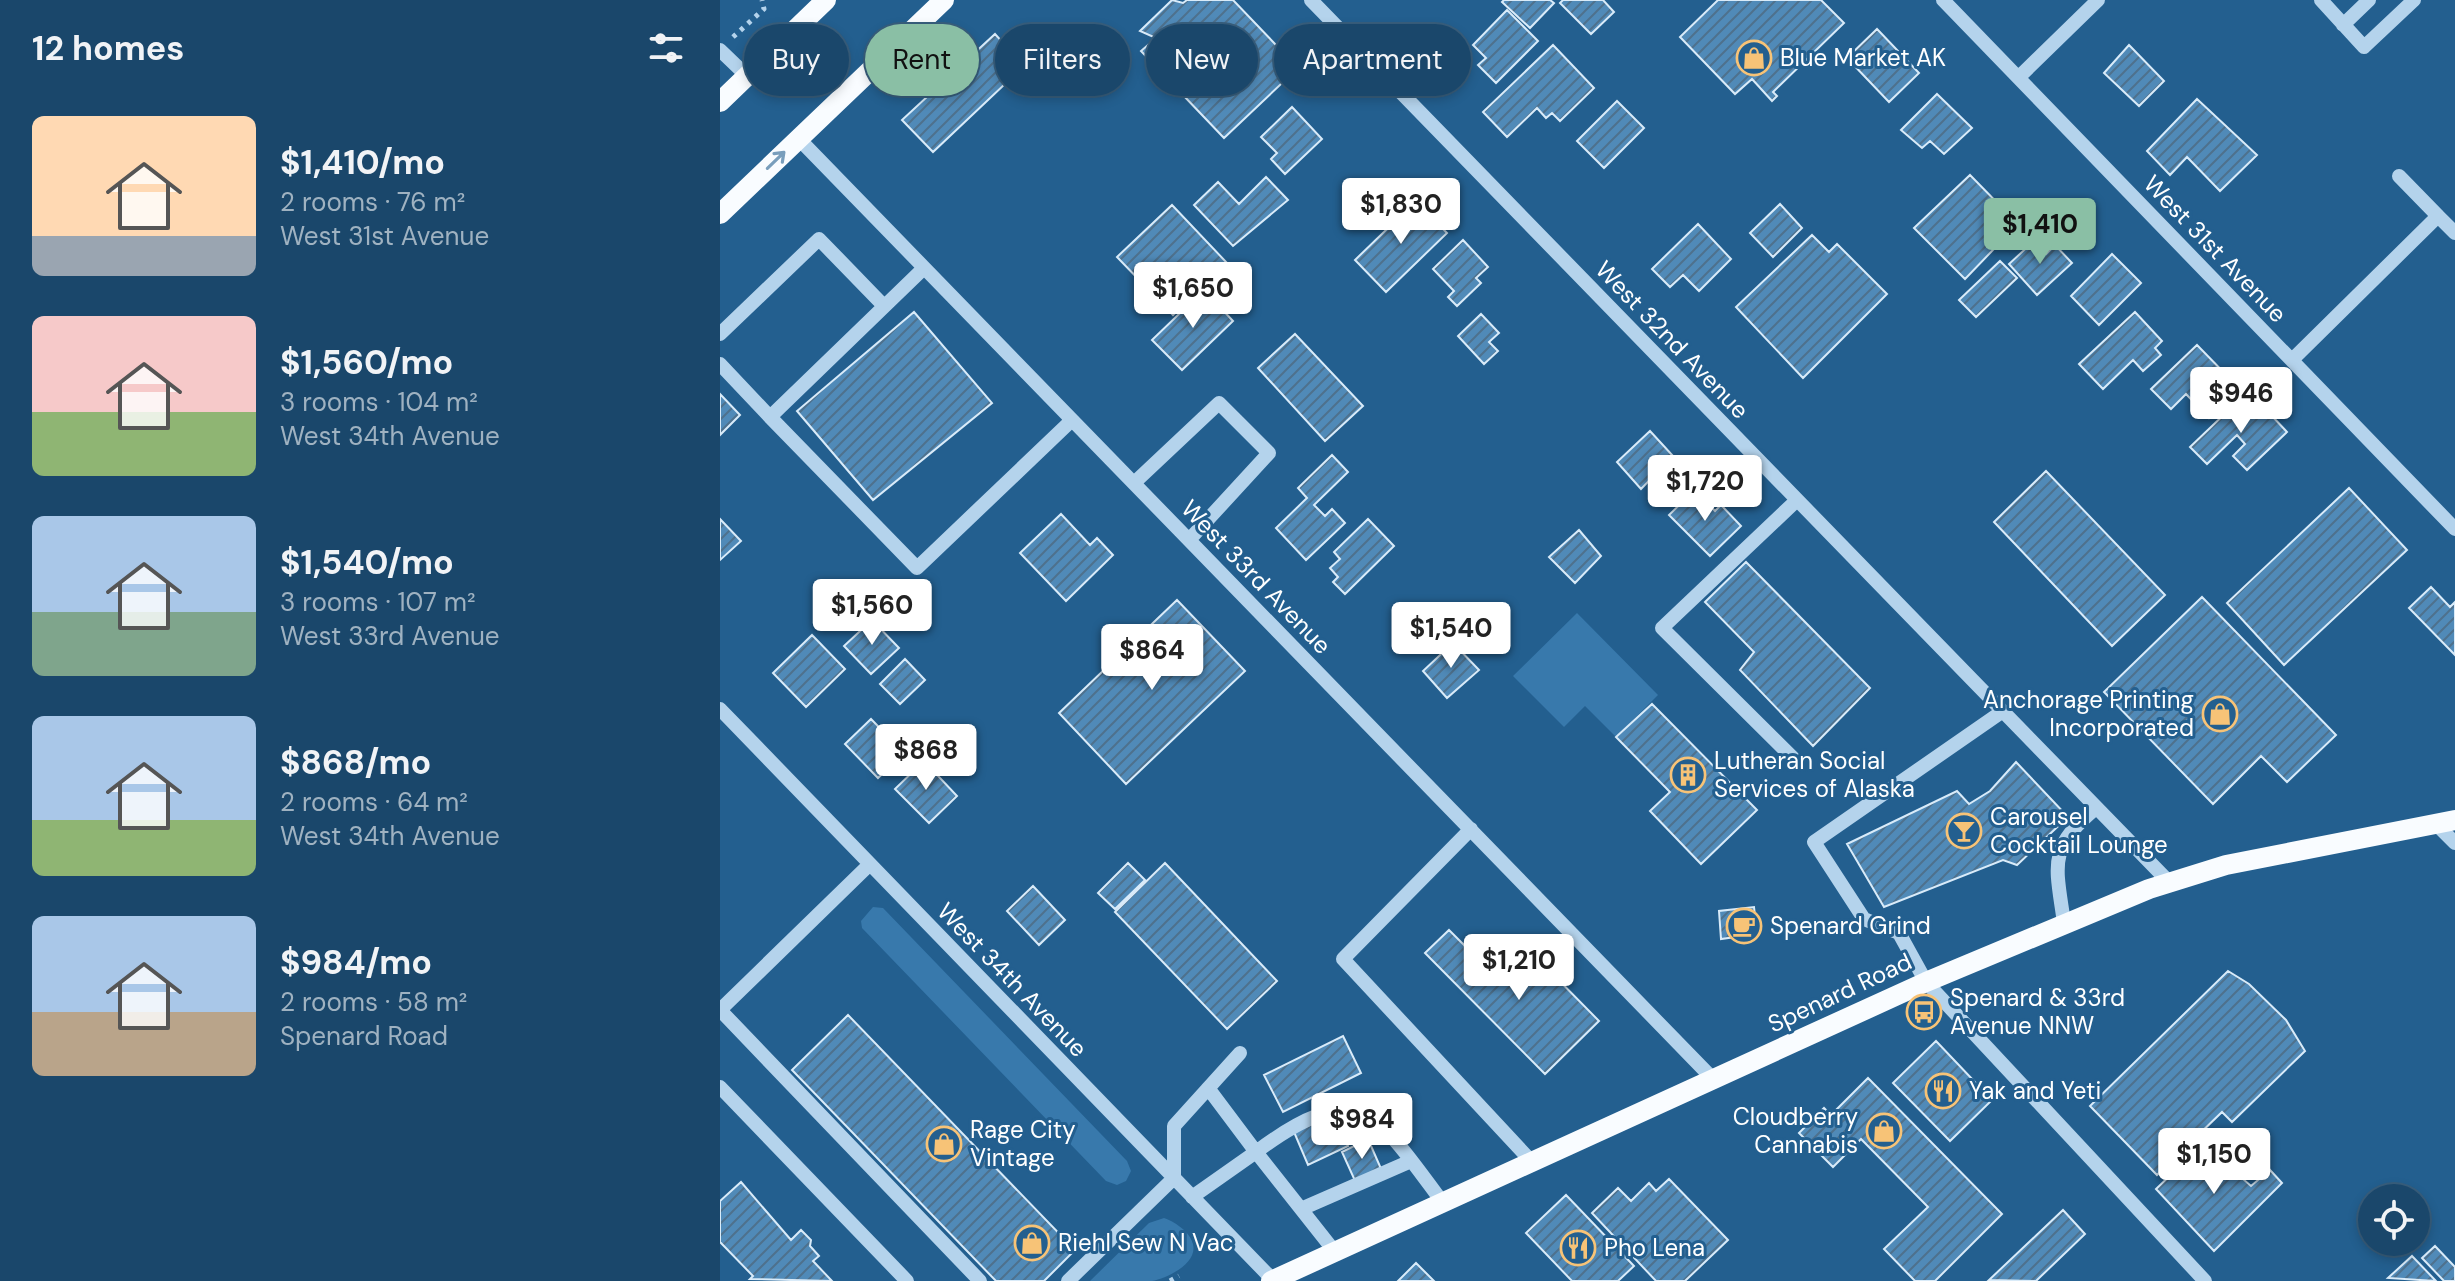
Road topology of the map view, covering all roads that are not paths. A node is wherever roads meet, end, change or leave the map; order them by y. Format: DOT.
graph roads {
  1 [pos="826,0"];
  2 [pos="944,0"];
  3 [pos="1311,0"];
  4 [pos="1943,0"];
  5 [pos="2098,0"];
  6 [pos="2321,0"];
  7 [pos="2369,0"];
  8 [pos="2414,0"];
  9 [pos="801,24"];
  10 [pos="2343,25"];
  11 [pos="726,45"];
  12 [pos="744,72"];
  13 [pos="2019,77"];
  14 [pos="744,79"];
  15 [pos="720,102"];
  16 [pos="799,139"];
  17 [pos="2399,176"];
  18 [pos="720,214"];
  19 [pos="2438,216"];
  20 [pos="2455,233"];
  21 [pos="924,268"];
  22 [pos="884,306"];
  23 [pos="720,334"];
  24 [pos="2292,360"];
  25 [pos="720,364"];
  26 [pos="770,417"];
  27 [pos="1072,420"];
  28 [pos="1134,483"];
  29 [pos="1797,500"];
  30 [pos="2455,529"];
  31 [pos="1189,540"];
  32 [pos="720,709"];
  33 [pos="2003,711"];
  34 [pos="1793,758"];
  35 [pos="2096,808"];
  36 [pos="2446,822"];
  37 [pos="1471,829"];
  38 [pos="2455,843"];
  39 [pos="870,864"];
  40 [pos="2169,882"];
  41 [pos="2064,923"];
  42 [pos="1926,982"];
  43 [pos="720,1010"];
  44 [pos="1240,1053"];
  45 [pos="1714,1080"];
  46 [pos="720,1087"];
  47 [pos="1208,1088"];
  48 [pos="1256,1152"];
  49 [pos="1411,1161"];
  50 [pos="1532,1162"];
  51 [pos="1174,1178"];
  52 [pos="1192,1197"];
  53 [pos="1443,1203"];
  54 [pos="1301,1209"];
  55 [pos="1335,1252"];
  56 [pos="1272,1280"];
  57 [pos="907,1281"];
  58 [pos="980,1281"];
  59 [pos="1068,1281"];
  60 [pos="2205,1281"];
  1 -- 9 [label="main road"];
  2 -- 16 [label="main road"];
  3 -- 29 [label="street, West 32nd Avenue"];
  4 -- 13 [label="street, West 31st Avenue"];
  5 -- 13 [label="street"];
  6 -- 10 [label="street"];
  7 -- 10 [label="street"];
  8 -- 10 [label="street"];
  11 -- 12 [label="street"];
  13 -- 24 [label="street, West 31st Avenue"];
  14 -- 15 [label="main road"];
  18 -- 16 [label="main road, one-way"];
  16 -- 21 [label="street, West 33rd Avenue"];
  17 -- 19 [label="street"];
  19 -- 20 [label="street"];
  19 -- 24 [label="street"];
  21 -- 22 [label="street"];
  21 -- 27 [label="street, West 33rd Avenue"];
  22 -- 23 [label="street"];
  22 -- 26 [label="street"];
  24 -- 30 [label="street, West 31st Avenue"];
  25 -- 26 [label="street"];
  26 -- 27 [label="street"];
  27 -- 28 [label="street, West 33rd Avenue"];
  28 -- 31 [label="street, West 33rd Avenue"];
  28 -- 31 [label="street"];
  29 -- 33 [label="street, West 32nd Avenue"];
  29 -- 34 [label="street"];
  31 -- 37 [label="street, West 33rd Avenue"];
  32 -- 39 [label="street, West 34th Avenue"];
  33 -- 35 [label="street, West 32nd Avenue"];
  33 -- 42 [label="street"];
  35 -- 40 [label="street, West 32nd Avenue"];
  35 -- 41 [label="street"];
  36 -- 38 [label="street"];
  36 -- 40 [label="main road, Spenard Road"];
  37 -- 45 [label="street, West 33rd Avenue"];
  37 -- 50 [label="street"];
  39 -- 43 [label="street"];
  39 -- 51 [label="street, West 34th Avenue"];
  40 -- 41 [label="main road, Spenard Road"];
  41 -- 42 [label="main road, Spenard Road"];
  42 -- 45 [label="main road, Spenard Road"];
  42 -- 60 [label="street"];
  43 -- 58 [label="street"];
  44 -- 47 [label="street"];
  45 -- 50 [label="main road, Spenard Road"];
  46 -- 57 [label="street"];
  47 -- 48 [label="street"];
  47 -- 51 [label="street"];
  48 -- 49 [label="street"];
  48 -- 52 [label="street"];
  48 -- 54 [label="street"];
  49 -- 53 [label="street"];
  49 -- 54 [label="street"];
  50 -- 53 [label="main road, Spenard Road"];
  51 -- 52 [label="street, West 34th Avenue"];
  51 -- 59 [label="street"];
  52 -- 56 [label="street, West 34th Avenue"];
  53 -- 55 [label="main road, Spenard Road"];
  54 -- 55 [label="street"];
  55 -- 56 [label="main road, Spenard Road"];
}
